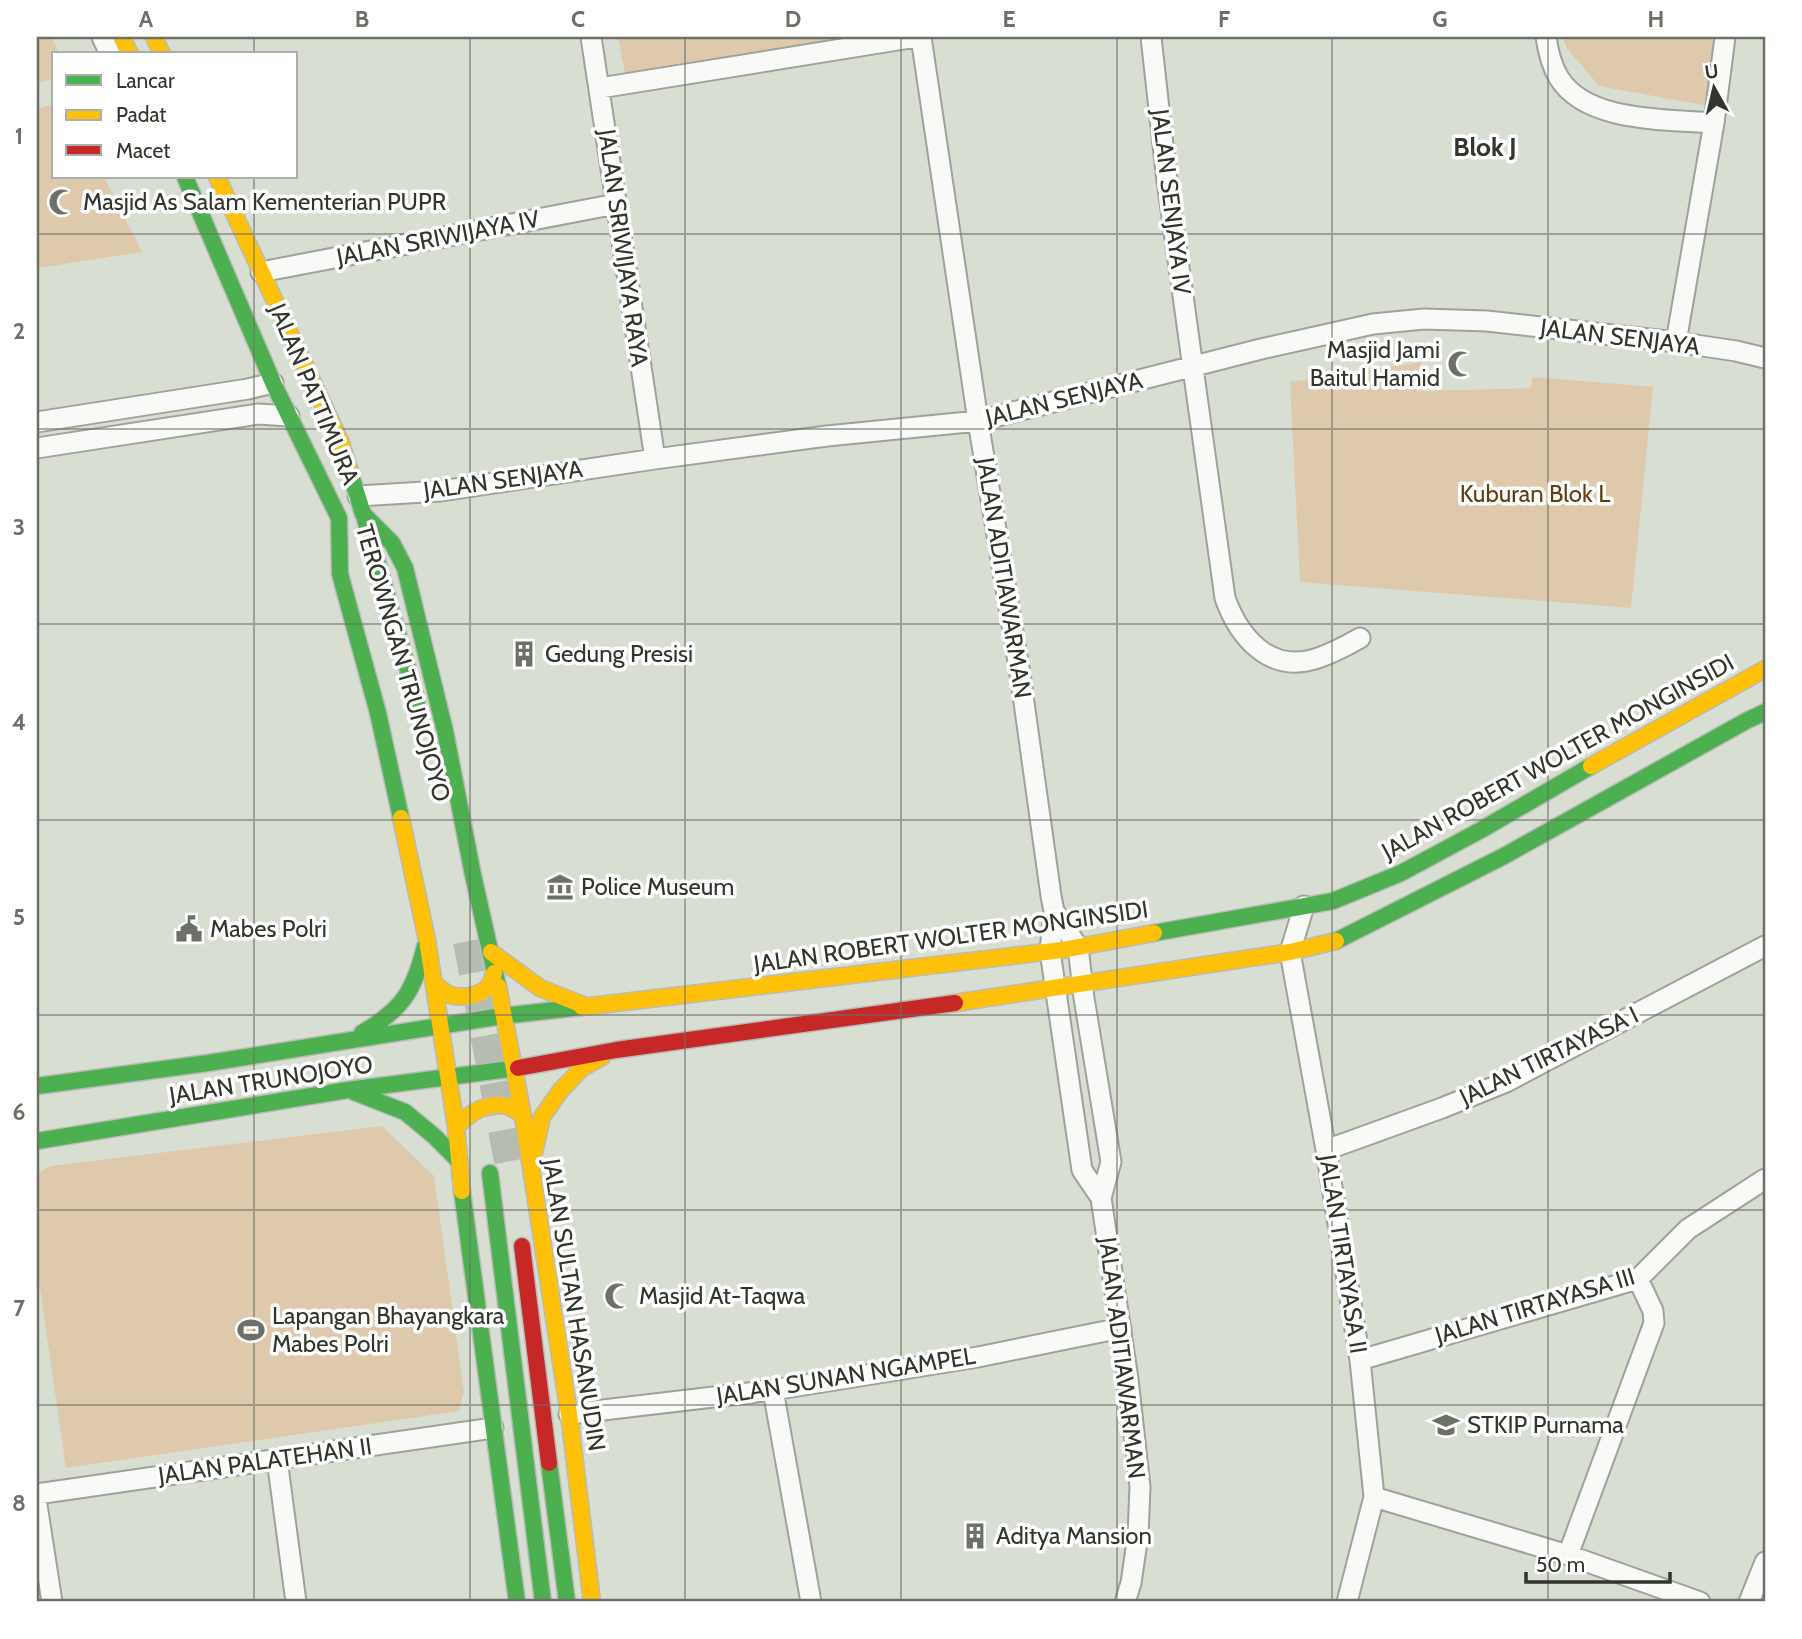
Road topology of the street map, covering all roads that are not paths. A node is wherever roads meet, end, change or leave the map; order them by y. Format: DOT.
graph roads {
  1 [pos="591,37"];
  2 [pos="916,37"];
  3 [pos="921,37"];
  4 [pos="1151,37"];
  5 [pos="1546,37"];
  6 [pos="1725,37"];
  7 [pos="600,88"];
  8 [pos="1714,123"];
  9 [pos="185,178"];
  10 [pos="217,178"];
  11 [pos="616,204"];
  12 [pos="261,272"];
  13 [pos="1676,342"];
  14 [pos="1765,358"];
  15 [pos="1193,368"];
  16 [pos="273,383"];
  17 [pos="289,416"];
  18 [pos="978,421"];
  19 [pos="37,422"];
  20 [pos="37,448"];
  21 [pos="655,459"];
  22 [pos="361,505"];
  23 [pos="339,517"];
  24 [pos="358,580"];
  25 [pos="1360,638"];
  26 [pos="1765,669"];
  27 [pos="421,712"];
  28 [pos="1765,712"];
  29 [pos="1493,843"];
  30 [pos="1304,906"];
  31 [pos="1054,911"];
  32 [pos="426,940"];
  33 [pos="1765,946"];
  34 [pos="1078,947"];
  35 [pos="1050,951"];
  36 [pos="491,952"];
  37 [pos="1290,952"];
  38 [pos="494,973"];
  39 [pos="435,983"];
  40 [pos="1082,983"];
  41 [pos="1054,987"];
  42 [pos="587,1006"];
  43 [pos="502,1016"];
  44 [pos="440,1026"];
  45 [pos="349,1040"];
  46 [pos="616,1050"];
  47 [pos="514,1069"];
  48 [pos="448,1078"];
  49 [pos="37,1086"];
  50 [pos="348,1090"];
  51 [pos="158,1102"];
  52 [pos="523,1116"];
  53 [pos="161,1120"];
  54 [pos="456,1127"];
  55 [pos="37,1141"];
  56 [pos="1326,1150"];
  57 [pos="459,1161"];
  58 [pos="531,1169"];
  59 [pos="490,1172"];
  60 [pos="1765,1180"];
  61 [pos="1101,1198"];
  62 [pos="519,1226"];
  63 [pos="1638,1279"];
  64 [pos="1121,1328"];
  65 [pos="1360,1360"];
  66 [pos="773,1390"];
  67 [pos="569,1414"];
  68 [pos="493,1428"];
  69 [pos="276,1459"];
  70 [pos="37,1494"];
  71 [pos="1374,1497"];
  72 [pos="37,1505"];
  73 [pos="1567,1555"];
  74 [pos="1765,1562"];
  75 [pos="563,1580"];
  76 [pos="51,1602"];
  77 [pos="296,1602"];
  78 [pos="517,1602"];
  79 [pos="543,1602"];
  80 [pos="567,1602"];
  81 [pos="576,1602"];
  82 [pos="592,1602"];
  83 [pos="811,1602"];
  84 [pos="1125,1602"];
  85 [pos="1347,1602"];
  86 [pos="1700,1602"];
  87 [pos="1749,1602"];
  1 -- 7 [label="street, JALAN SRIWIJAYA RAYA"];
  2 -- 7 [label="street"];
  3 -- 18 [label="street, JALAN ADITIAWARMAN"];
  4 -- 15 [label="street, JALAN SENJAYA IV"];
  5 -- 8 [label="street"];
  6 -- 8 [label="street"];
  7 -- 11 [label="street, JALAN SRIWIJAYA RAYA"];
  8 -- 13 [label="street"];
  9 -- 16 [label="main road, JALAN PATTIMURA"];
  10 -- 12 [label="main road, JALAN PATTIMURA"];
  11 -- 12 [label="street, JALAN SRIWIJAYA IV"];
  11 -- 21 [label="street, JALAN SRIWIJAYA RAYA"];
  12 -- 22 [label="main road, JALAN PATTIMURA"];
  13 -- 14 [label="street, JALAN SENJAYA"];
  13 -- 15 [label="street, JALAN SENJAYA"];
  15 -- 18 [label="street, JALAN SENJAYA"];
  15 -- 25 [label="street, JALAN SENJAYA IV"];
  16 -- 17 [label="main road, JALAN PATTIMURA"];
  16 -- 19 [label="street"];
  17 -- 20 [label="street"];
  17 -- 23 [label="main road, JALAN PATTIMURA"];
  18 -- 21 [label="street, JALAN SENJAYA"];
  18 -- 31 [label="street, JALAN ADITIAWARMAN"];
  21 -- 22 [label="street, JALAN SENJAYA"];
  22 -- 27 [label="main road, TEROWNGAN TRUNOJOYO"];
  22 -- 36 [label="main road, JALAN PATTIMURA"];
  23 -- 24 [label="main road, TEROWNGAN TRUNOJOYO"];
  23 -- 32 [label="main road, JALAN PATTIMURA"];
  26 -- 29 [label="main road, JALAN ROBERT WOLTER MONGINSIDI"];
  28 -- 29 [label="main road, JALAN ROBERT WOLTER MONGINSIDI"];
  29 -- 30 [label="main road, JALAN ROBERT WOLTER MONGINSIDI"];
  29 -- 37 [label="main road, JALAN ROBERT WOLTER MONGINSIDI"];
  30 -- 34 [label="main road, JALAN ROBERT WOLTER MONGINSIDI"];
  30 -- 37 [label="street, JALAN TIRTAYASA II"];
  31 -- 34 [label="street, JALAN ADITIAWARMAN"];
  31 -- 35 [label="street, JALAN ADITIAWARMAN"];
  32 -- 39 [label="main road, JALAN PATTIMURA"];
  32 -- 45 [label="main road"];
  33 -- 56 [label="street, JALAN TIRTAYASA I"];
  34 -- 35 [label="main road, JALAN ROBERT WOLTER MONGINSIDI"];
  34 -- 40 [label="street, JALAN ADITIAWARMAN"];
  35 -- 41 [label="street, JALAN ADITIAWARMAN"];
  35 -- 42 [label="main road, JALAN ROBERT WOLTER MONGINSIDI"];
  36 -- 38 [label="main road, JALAN PATTIMURA"];
  36 -- 42 [label="main road"];
  37 -- 40 [label="main road, JALAN ROBERT WOLTER MONGINSIDI"];
  37 -- 56 [label="street, JALAN TIRTAYASA II"];
  38 -- 39 [label="main road"];
  38 -- 43 [label="main road, JALAN PATTIMURA"];
  39 -- 44 [label="main road, JALAN PATTIMURA"];
  40 -- 41 [label="main road, JALAN ROBERT WOLTER MONGINSIDI"];
  40 -- 61 [label="street, JALAN ADITIAWARMAN"];
  41 -- 46 [label="main road, JALAN ROBERT WOLTER MONGINSIDI"];
  41 -- 61 [label="street, JALAN ADITIAWARMAN"];
  42 -- 43 [label="main road, JALAN ROBERT WOLTER MONGINSIDI"];
  43 -- 44 [label="main road, JALAN TRUNOJOYO"];
  43 -- 47 [label="main road, JALAN SULTAN HASANUDIN"];
  44 -- 45 [label="main road, JALAN TRUNOJOYO"];
  44 -- 48 [label="main road"];
  45 -- 49 [label="main road, JALAN TRUNOJOYO"];
  46 -- 47 [label="main road, JALAN ROBERT WOLTER MONGINSIDI"];
  46 -- 58 [label="main road"];
  47 -- 48 [label="main road, JALAN TRUNOJOYO"];
  47 -- 52 [label="main road, JALAN SULTAN HASANUDIN"];
  48 -- 50 [label="main road, JALAN TRUNOJOYO"];
  48 -- 54 [label="main road"];
  50 -- 53 [label="main road, JALAN TRUNOJOYO"];
  50 -- 57 [label="main road"];
  51 -- 53 [label="main road"];
  52 -- 54 [label="main road"];
  52 -- 58 [label="main road, JALAN SULTAN HASANUDIN"];
  53 -- 55 [label="main road, JALAN TRUNOJOYO"];
  54 -- 57 [label="main road"];
  56 -- 65 [label="street, JALAN TIRTAYASA II"];
  57 -- 68 [label="main road"];
  58 -- 67 [label="main road, JALAN SULTAN HASANUDIN"];
  59 -- 79 [label="main road"];
  60 -- 63 [label="street, JALAN TIRTAYASA III"];
  61 -- 64 [label="street, JALAN ADITIAWARMAN"];
  62 -- 75 [label="main road"];
  63 -- 65 [label="street, JALAN TIRTAYASA III"];
  63 -- 73 [label="street"];
  64 -- 66 [label="street, JALAN SUNAN NGAMPEL"];
  64 -- 84 [label="street, JALAN ADITIAWARMAN"];
  65 -- 71 [label="street, JALAN TIRTAYASA II"];
  66 -- 67 [label="street, JALAN SUNAN NGAMPEL"];
  66 -- 83 [label="street"];
  67 -- 82 [label="main road, JALAN SULTAN HASANUDIN"];
  68 -- 69 [label="street, JALAN PALATEHAN II"];
  68 -- 78 [label="main road"];
  69 -- 70 [label="street, JALAN PALATEHAN II"];
  69 -- 77 [label="street"];
  71 -- 73 [label="street"];
  71 -- 85 [label="street, JALAN TIRTAYASA II"];
  72 -- 76 [label="street"];
  73 -- 86 [label="street"];
  74 -- 87 [label="street"];
  75 -- 80 [label="main road"];
  75 -- 81 [label="main road"];
}
